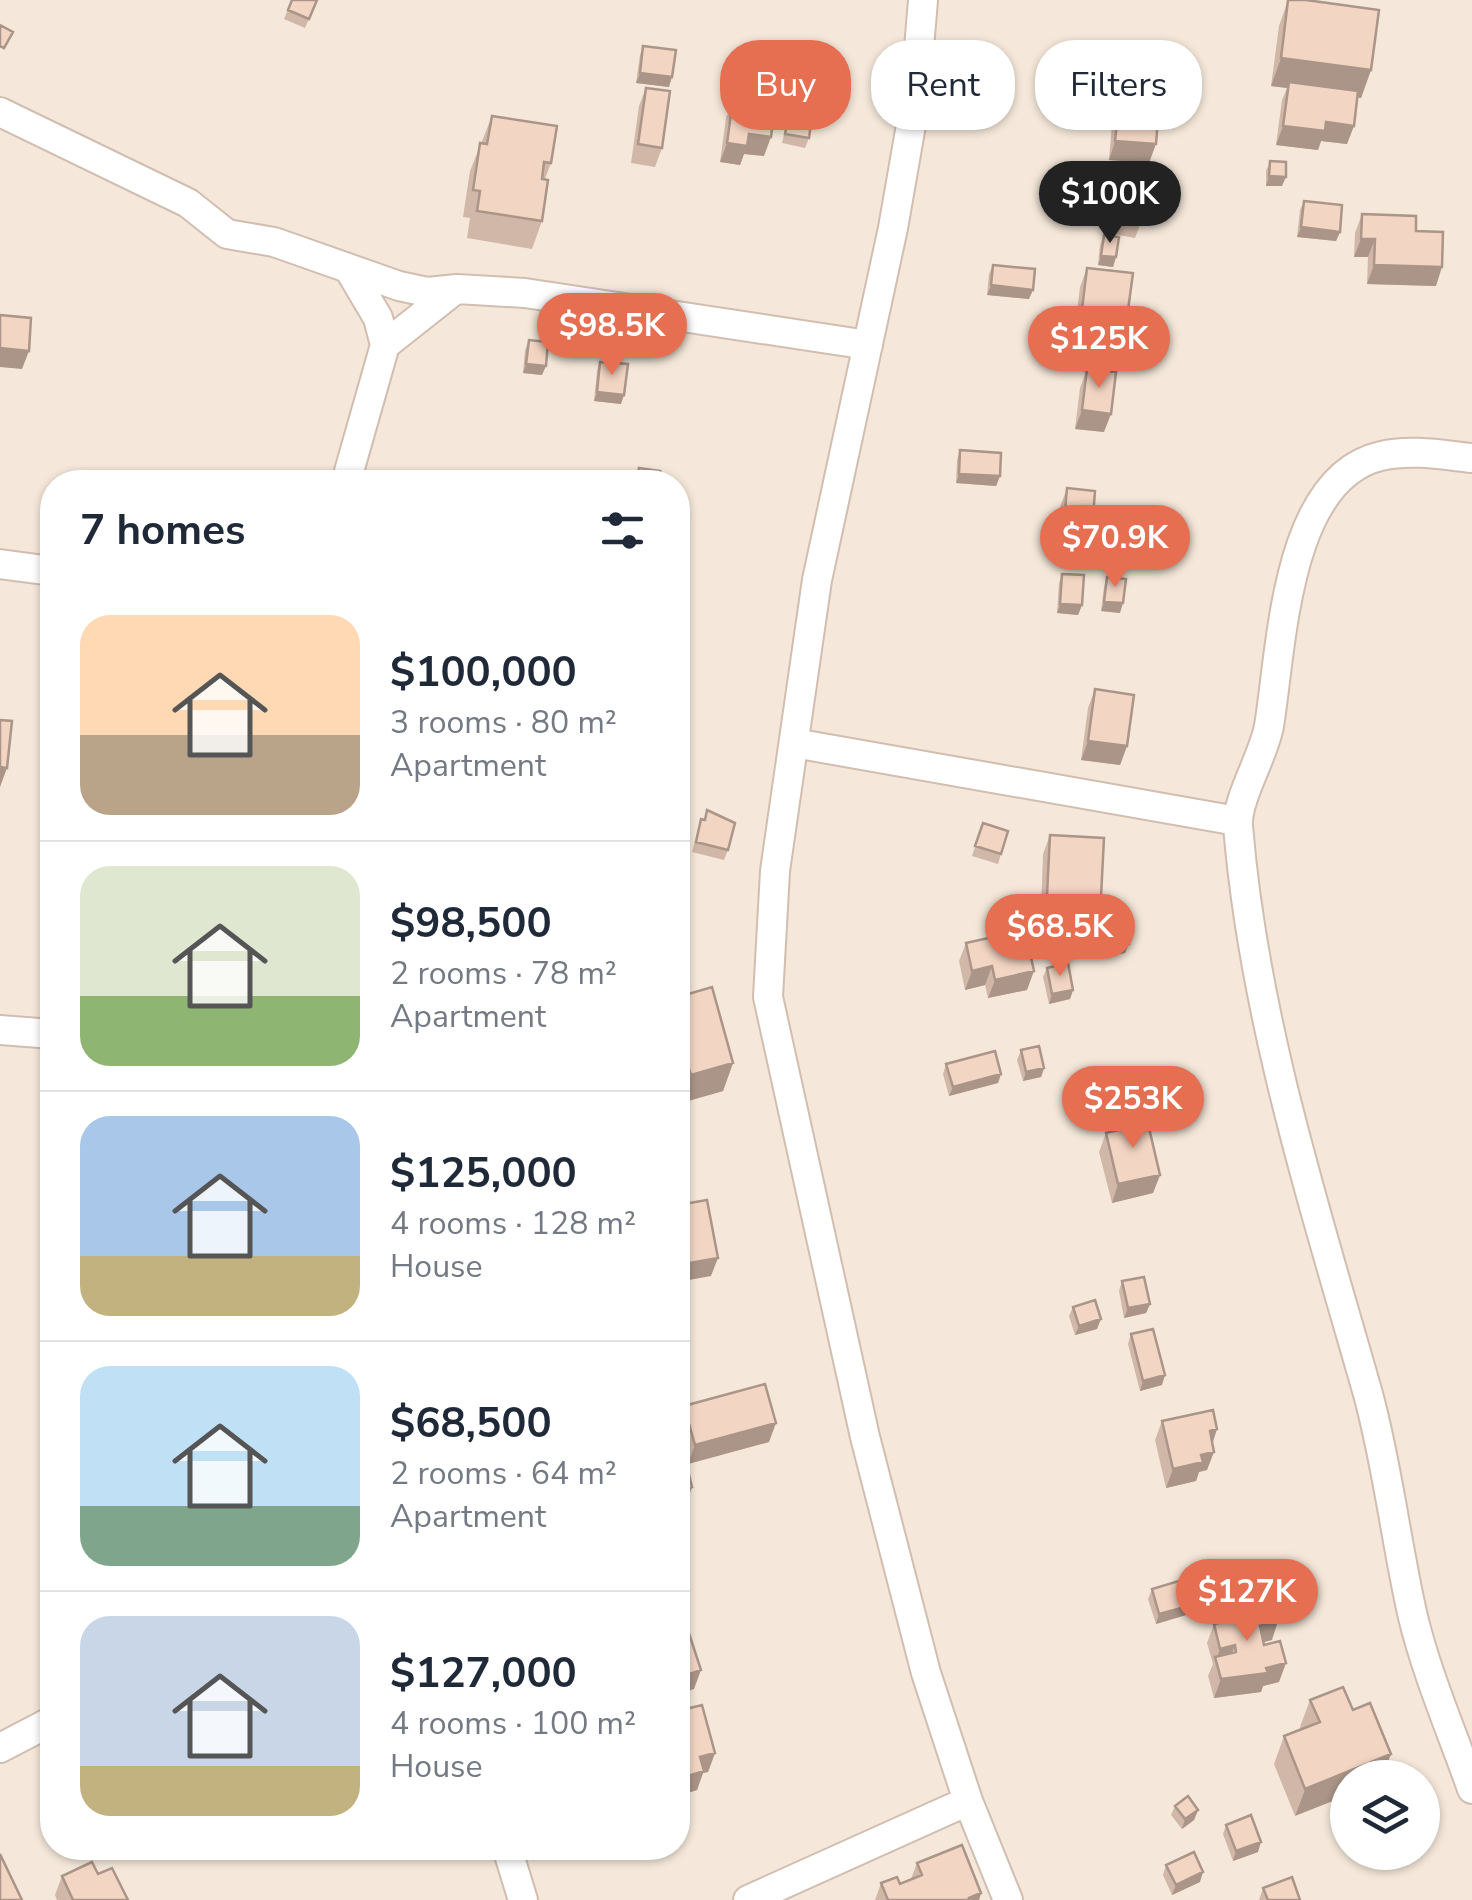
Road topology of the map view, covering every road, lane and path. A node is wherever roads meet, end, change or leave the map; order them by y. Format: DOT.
graph roads {
  1 [pos="923,0"];
  2 [pos="0,112"];
  3 [pos="348,269"];
  4 [pos="456,289"];
  5 [pos="385,345"];
  6 [pos="868,346"];
  7 [pos="1472,458"];
  8 [pos="349,470"];
  9 [pos="0,564"];
  10 [pos="40,569"];
  11 [pos="794,743"];
  12 [pos="1237,821"];
  13 [pos="0,1030"];
  14 [pos="40,1033"];
  15 [pos="40,1727"];
  16 [pos="0,1748"];
  17 [pos="1472,1789"];
  18 [pos="968,1801"];
  19 [pos="511,1860"];
  20 [pos="523,1900"];
  21 [pos="748,1900"];
  22 [pos="1008,1900"];
  1 -- 6 [label="street"];
  2 -- 3 [label="street"];
  3 -- 4 [label="street"];
  3 -- 5 [label="street"];
  4 -- 5 [label="street"];
  4 -- 6 [label="street"];
  5 -- 8 [label="street"];
  6 -- 11 [label="street"];
  7 -- 12 [label="street"];
  9 -- 10 [label="street"];
  11 -- 12 [label="street"];
  11 -- 18 [label="street"];
  12 -- 17 [label="street"];
  13 -- 14 [label="street"];
  15 -- 16 [label="street"];
  18 -- 21 [label="street"];
  18 -- 22 [label="street"];
  19 -- 20 [label="street"];
}
